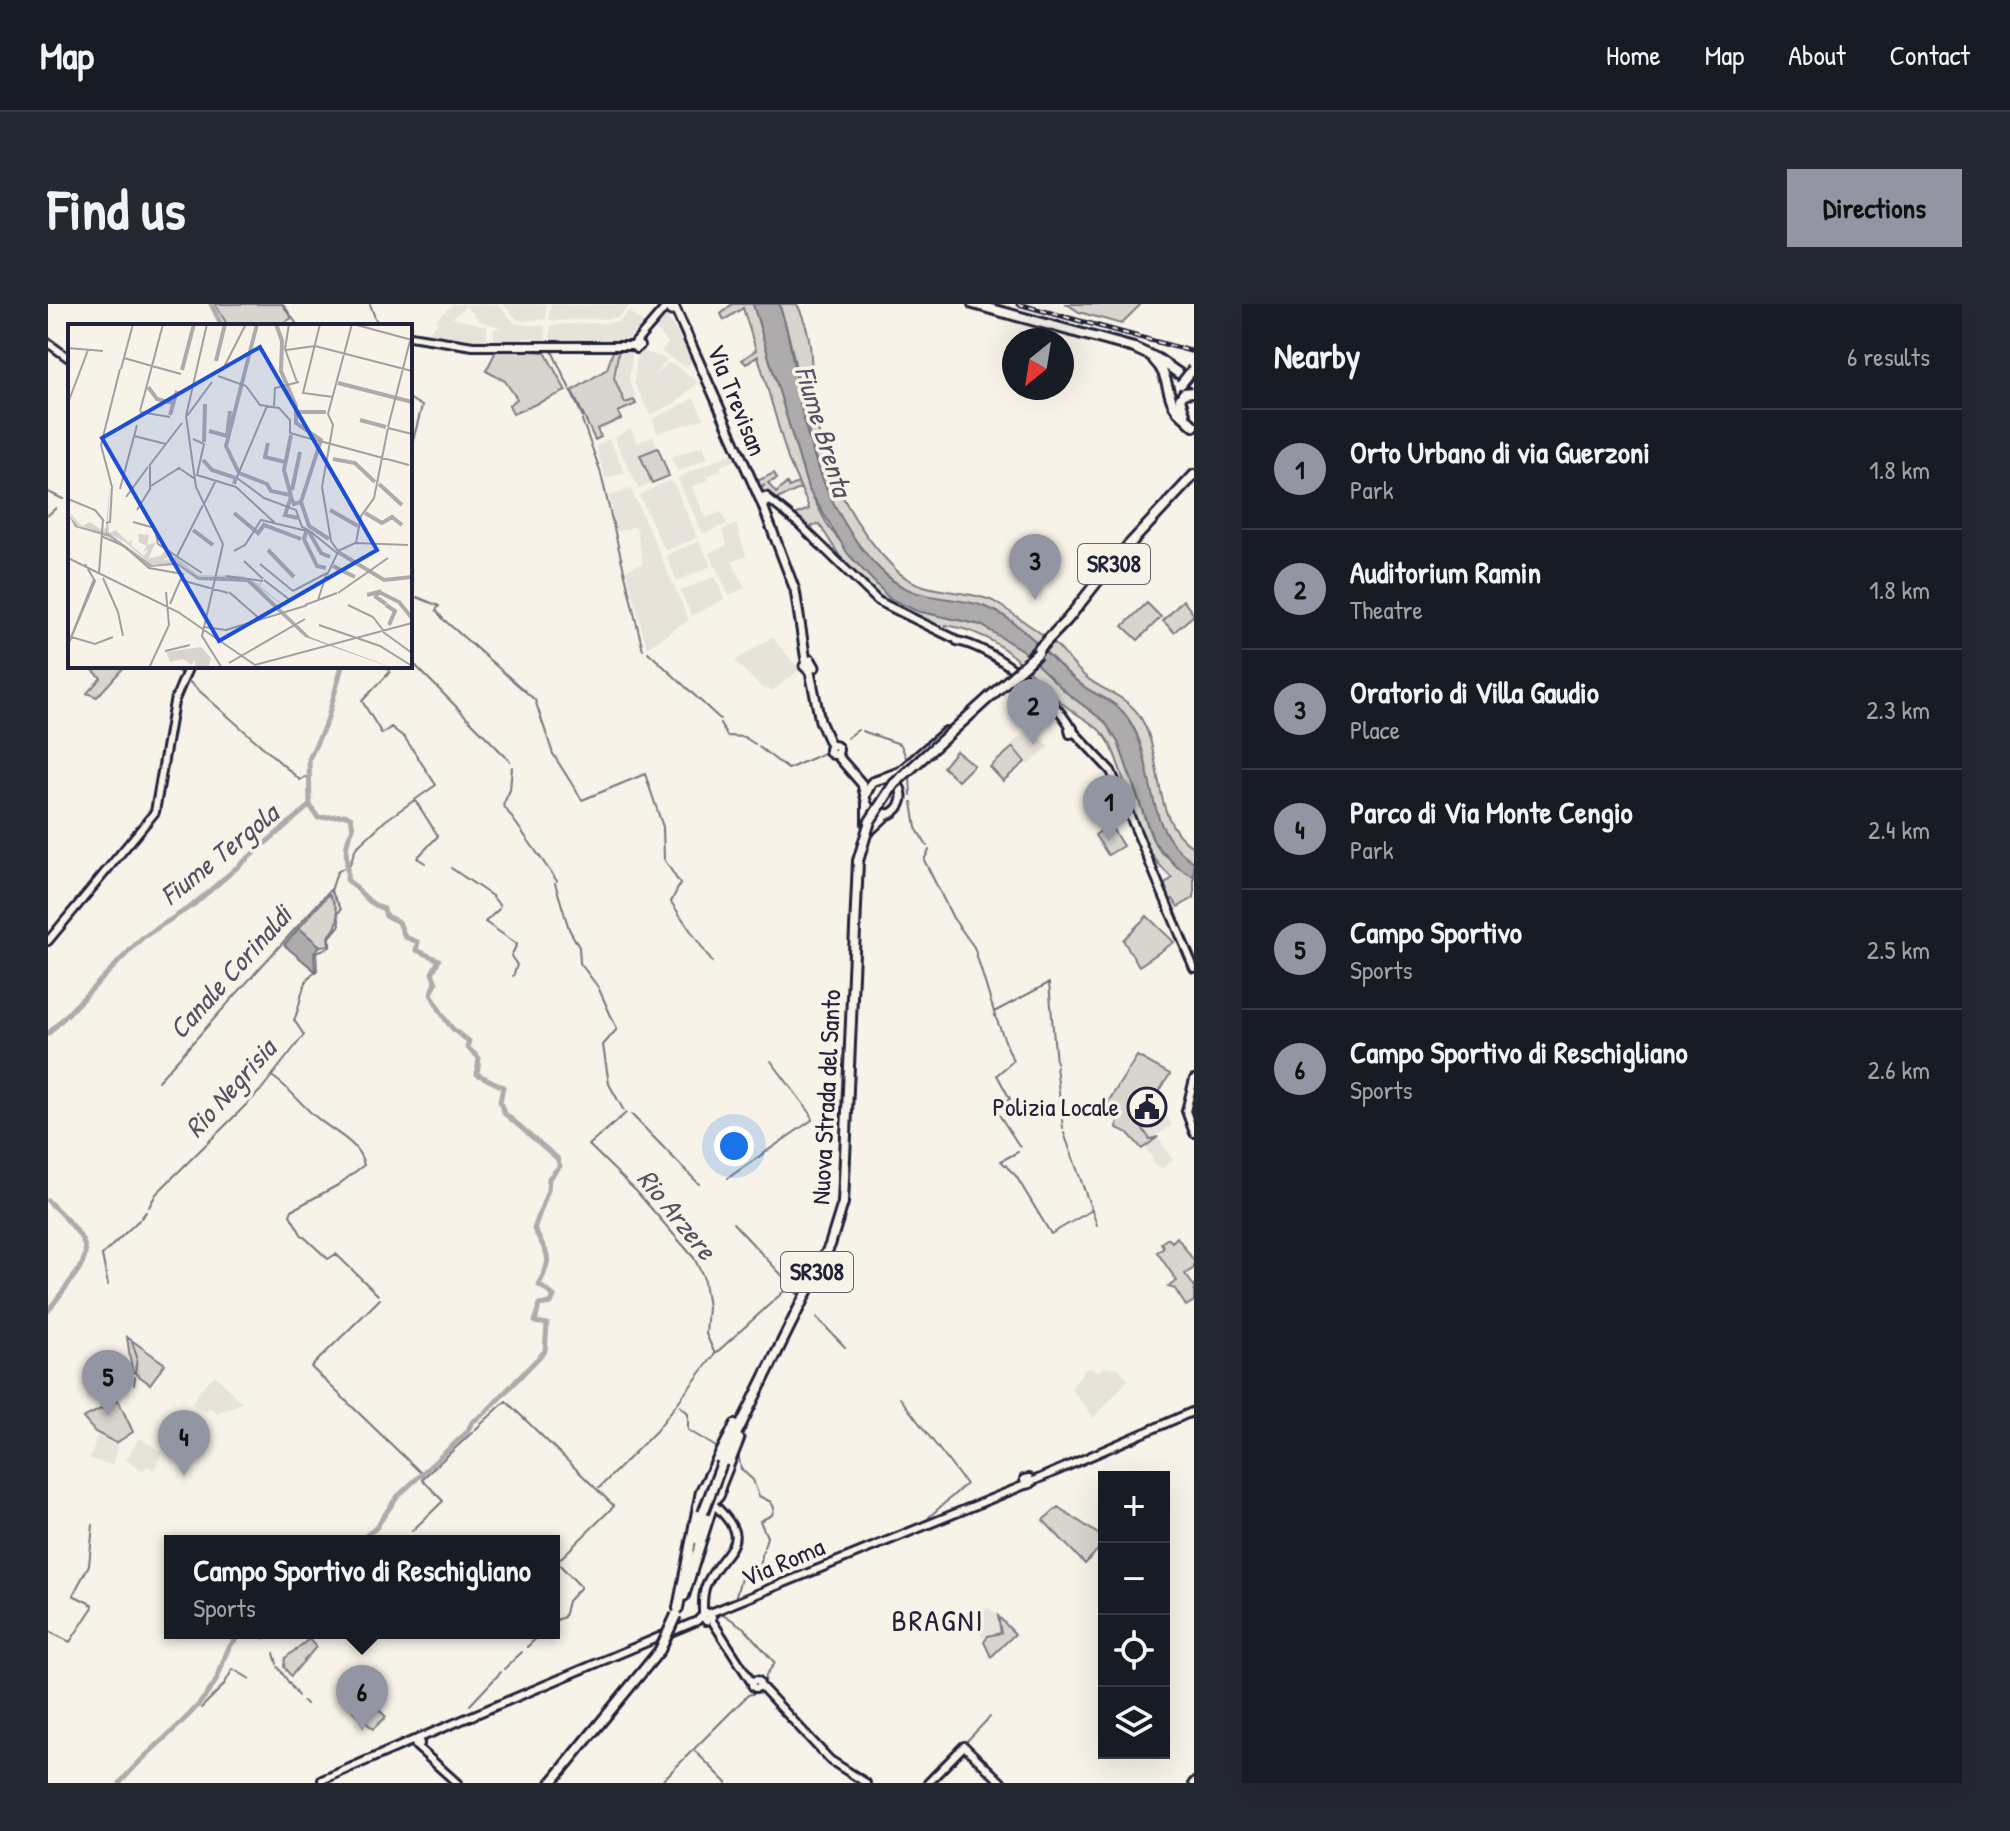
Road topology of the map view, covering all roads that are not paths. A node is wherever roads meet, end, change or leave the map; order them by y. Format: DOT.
graph roads {
  1 [pos="973,304"];
  2 [pos="986,304"];
  3 [pos="669,308"];
  4 [pos="412,336"];
  5 [pos="48,343"];
  6 [pos="1121,343"];
  7 [pos="68,358"];
  8 [pos="1192,375"];
  9 [pos="1194,392"];
  10 [pos="1184,415"];
  11 [pos="1194,425"];
  12 [pos="1194,477"];
  13 [pos="1173,499"];
  14 [pos="764,500"];
  15 [pos="188,668"];
  16 [pos="979,708"];
  17 [pos="929,750"];
  18 [pos="855,776"];
  19 [pos="881,778"];
  20 [pos="901,789"];
  21 [pos="866,801"];
  22 [pos="886,815"];
  23 [pos="853,932"];
  24 [pos="48,941"];
  25 [pos="1194,968"];
  26 [pos="1194,1079"];
  27 [pos="1194,1133"];
  28 [pos="766,1373"];
  29 [pos="1194,1411"];
  30 [pos="703,1487"];
  31 [pos="714,1502"];
  32 [pos="677,1611"];
  33 [pos="707,1617"];
  34 [pos="417,1743"];
  35 [pos="554,1779"];
  36 [pos="319,1782"];
  37 [pos="457,1783"];
  38 [pos="866,1783"];
  39 [pos="930,1783"];
  40 [pos="1002,1783"];
  1 -- 6 [label="highway"];
  2 -- 8 [label="highway"];
  3 -- 4 [label="main road"];
  3 -- 14 [label="main road, Via Trevisan"];
  5 -- 7 [label="main road"];
  6 -- 8 [label="highway"];
  6 -- 10 [label="highway"];
  8 -- 10 [label="highway, bridge"];
  9 -- 10 [label="highway"];
  10 -- 11 [label="highway"];
  12 -- 13 [label="highway"];
  12 -- 13 [label="highway"];
  13 -- 16 [label="highway, Nuova Strada del Santo / SR308, bridge"];
  14 -- 18 [label="main road"];
  14 -- 25 [label="main road, Via Trevisan"];
  15 -- 24 [label="main road"];
  16 -- 17 [label="highway, bridge"];
  16 -- 23 [label="highway, Nuova Strada del Santo / SR308, bridge"];
  17 -- 19 [label="highway"];
  17 -- 20 [label="highway"];
  18 -- 19 [label="main road"];
  18 -- 21 [label="main road"];
  19 -- 20 [label="main road"];
  19 -- 21 [label="main road"];
  20 -- 22 [label="main road"];
  21 -- 22 [label="main road"];
  21 -- 23 [label="highway"];
  22 -- 23 [label="highway"];
  23 -- 28 [label="highway, Nuova Strada del Santo / SR308"];
  26 -- 27 [label="main road"];
  28 -- 30 [label="highway"];
  28 -- 31 [label="highway"];
  28 -- 31 [label="highway, Nuova Strada del Santo / SR308, bridge"];
  29 -- 33 [label="main road, Via Roma"];
  30 -- 31 [label="main road"];
  30 -- 31 [label="main road"];
  30 -- 32 [label="highway"];
  31 -- 32 [label="highway, Nuova Strada del Santo / SR308"];
  31 -- 33 [label="main road"];
  32 -- 35 [label="highway, Nuova Strada del Santo / SR308, bridge"];
  33 -- 34 [label="main road, Via Roma"];
  33 -- 38 [label="main road"];
  34 -- 36 [label="main road, Via Roma"];
  34 -- 37 [label="main road"];
  39 -- 40 [label="main road"];
}
